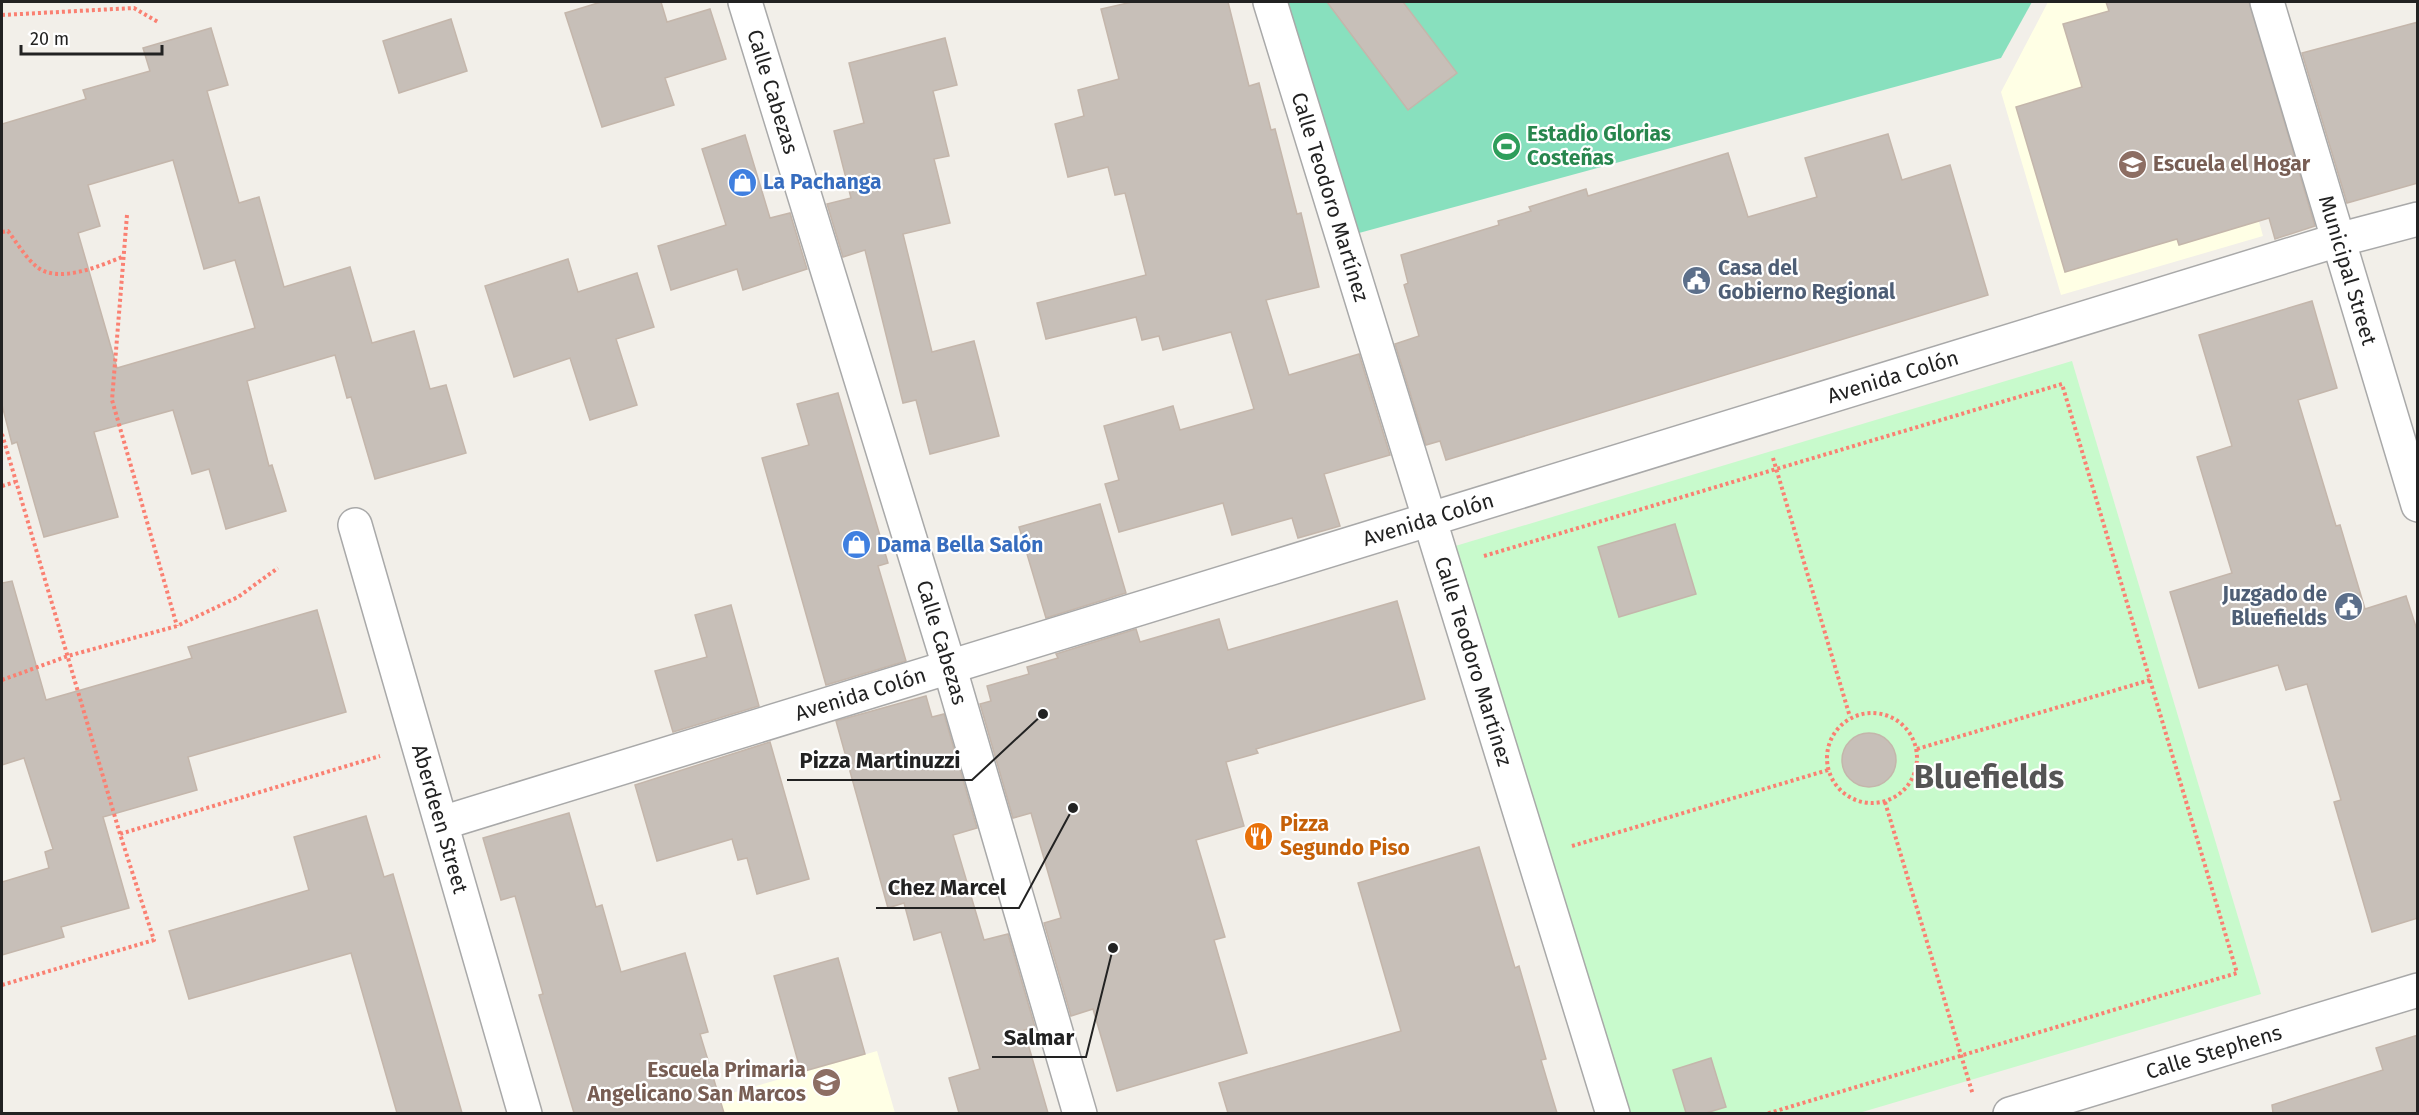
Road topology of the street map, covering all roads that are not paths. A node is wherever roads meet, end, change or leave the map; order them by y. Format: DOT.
graph roads {
  1 [pos="745,2"];
  2 [pos="1270,2"];
  3 [pos="2266,2"];
  4 [pos="2418,219"];
  5 [pos="2338,240"];
  6 [pos="2418,505"];
  7 [pos="1431,517"];
  8 [pos="355,525"];
  9 [pos="950,669"];
  10 [pos="442,823"];
  11 [pos="2418,990"];
  12 [pos="525,1113"];
  13 [pos="1080,1113"];
  14 [pos="1613,1113"];
  15 [pos="2010,1113"];
  1 -- 9 [label="street, Calle Cabezas"];
  2 -- 7 [label="street, Calle Teodoro Martínez"];
  3 -- 5 [label="street, Municipal Street"];
  4 -- 5 [label="street, Avenida Colón"];
  5 -- 6 [label="street, Municipal Street"];
  5 -- 7 [label="street, Avenida Colón"];
  7 -- 9 [label="street, Avenida Colón"];
  7 -- 14 [label="street, Calle Teodoro Martínez"];
  8 -- 10 [label="street, Aberdeen Street"];
  9 -- 10 [label="street, Avenida Colón"];
  9 -- 13 [label="street, Calle Cabezas"];
  10 -- 12 [label="street, Aberdeen Street"];
  11 -- 15 [label="street, Calle Stephens"];
}
